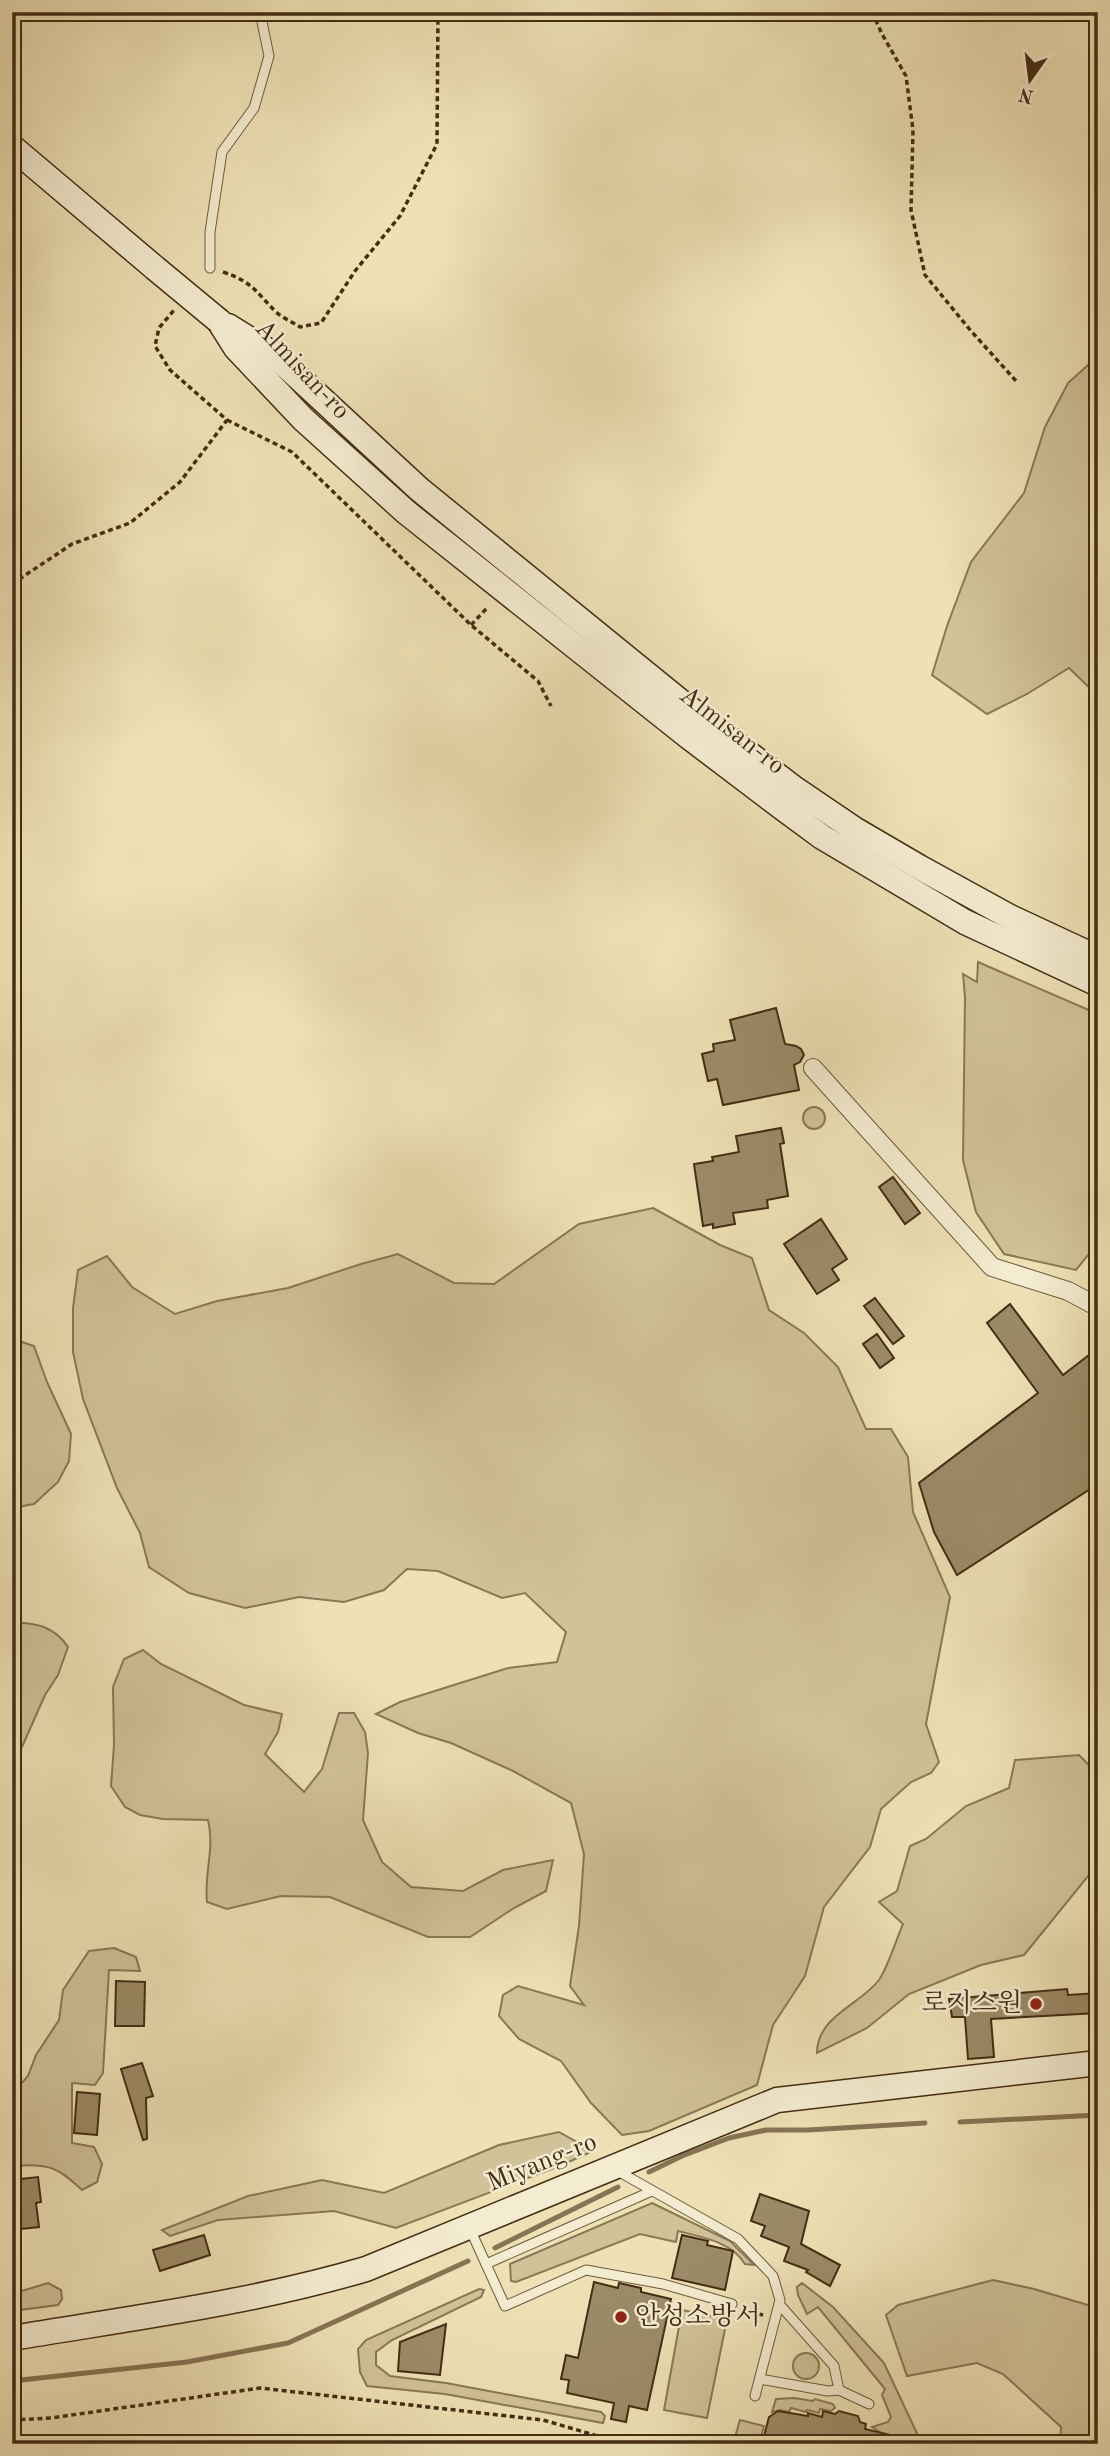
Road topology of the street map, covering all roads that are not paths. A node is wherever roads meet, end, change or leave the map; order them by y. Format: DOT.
graph roads {
  1 [pos="260,12"];
  2 [pos="12,147"];
  3 [pos="211,268"];
  4 [pos="219,321"];
  5 [pos="1098,958"];
  6 [pos="1098,984"];
  7 [pos="813,1068"];
  8 [pos="1098,1307"];
  9 [pos="1098,2063"];
  10 [pos="611,2167"];
  11 [pos="652,2191"];
  12 [pos="468,2226"];
  13 [pos="486,2264"];
  14 [pos="732,2304"];
  15 [pos="779,2304"];
  16 [pos="12,2338"];
  17 [pos="760,2379"];
  18 [pos="839,2390"];
  19 [pos="755,2396"];
  20 [pos="869,2404"];
  1 -- 3 [label="lane"];
  2 -- 4 [label="main road, bridge"];
  4 -- 5 [label="main road, Almisan-ro"];
  4 -- 6 [label="main road, Almisan-ro"];
  7 -- 8 [label="street"];
  9 -- 10 [label="main road, Miyang-ro"];
  10 -- 11 [label="lane"];
  10 -- 12 [label="main road, Miyang-ro"];
  11 -- 13 [label="lane"];
  11 -- 15 [label="lane"];
  12 -- 13 [label="lane"];
  12 -- 16 [label="main road, Miyang-ro"];
  13 -- 14 [label="lane"];
  15 -- 17 [label="lane"];
  15 -- 18 [label="lane"];
  17 -- 18 [label="lane"];
  17 -- 19 [label="lane"];
  18 -- 20 [label="lane"];
}
